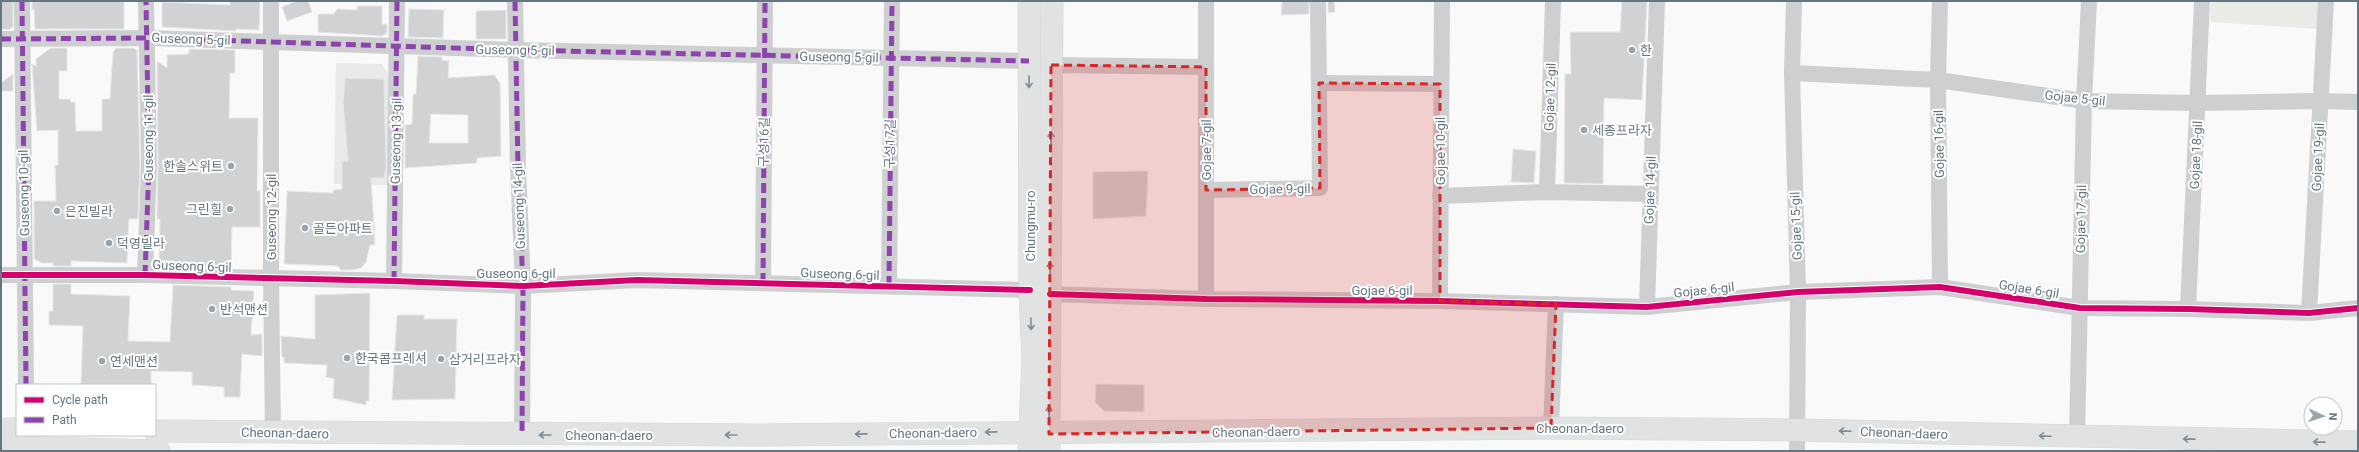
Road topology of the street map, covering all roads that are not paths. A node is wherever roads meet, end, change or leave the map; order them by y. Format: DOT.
graph roads {
  1 [pos="22,1"];
  2 [pos="146,1"];
  3 [pos="270,1"];
  4 [pos="397,1"];
  5 [pos="515,1"];
  6 [pos="765,1"];
  7 [pos="892,1"];
  8 [pos="1029,1"];
  9 [pos="1052,1"];
  10 [pos="1206,1"];
  11 [pos="1318,1"];
  12 [pos="1442,1"];
  13 [pos="1553,1"];
  14 [pos="1657,1"];
  15 [pos="1794,1"];
  16 [pos="1940,1"];
  17 [pos="2089,1"];
  18 [pos="2202,1"];
  19 [pos="2326,1"];
  20 [pos="148,38"];
  21 [pos="1,39"];
  22 [pos="22,40"];
  23 [pos="270,42"];
  24 [pos="397,46"];
  25 [pos="516,50"];
  26 [pos="765,55"];
  27 [pos="891,58"];
  28 [pos="1029,60"];
  29 [pos="1051,65"];
  30 [pos="1206,67"];
  31 [pos="1792,73"];
  32 [pos="1938,80"];
  33 [pos="1319,83"];
  34 [pos="1440,84"];
  35 [pos="2321,100"];
  36 [pos="2084,101"];
  37 [pos="2358,102"];
  38 [pos="2198,103"];
  39 [pos="1206,190"];
  40 [pos="1547,192"];
  41 [pos="1649,194"];
  42 [pos="1440,196"];
  43 [pos="1,275"];
  44 [pos="145,275"];
  45 [pos="25,276"];
  46 [pos="271,279"];
  47 [pos="394,281"];
  48 [pos="763,283"];
  49 [pos="523,286"];
  50 [pos="889,286"];
  51 [pos="1940,287"];
  52 [pos="1040,292"];
  53 [pos="1798,292"];
  54 [pos="1206,299"];
  55 [pos="1440,301"];
  56 [pos="1556,304"];
  57 [pos="1647,306"];
  58 [pos="2080,308"];
  59 [pos="2358,308"];
  60 [pos="2188,309"];
  61 [pos="2308,313"];
  62 [pos="26,384"];
  63 [pos="1551,428"];
  64 [pos="1,429"];
  65 [pos="16,429"];
  66 [pos="156,431"];
  67 [pos="273,433"];
  68 [pos="522,434"];
  69 [pos="2077,437"];
  70 [pos="1797,440"];
  71 [pos="1040,442"];
  72 [pos="2358,442"];
  73 [pos="1,448"];
  74 [pos="159,451"];
  1 -- 22 [label="street, Guseong 10-gil"];
  2 -- 20 [label="street, Guseong 11-gil"];
  3 -- 23 [label="street, Guseong 12-gil"];
  4 -- 24 [label="street, Guseong 13-gil"];
  5 -- 25 [label="street, Guseong 14-gil"];
  6 -- 26 [label="street, 구성16길"];
  7 -- 27 [label="street, 구성17길"];
  8 -- 28 [label="main road, Chungmu-ro"];
  9 -- 29 [label="main road, Chungmu-ro"];
  10 -- 30 [label="street, Gojae 7-gil"];
  11 -- 33 [label="street, Gojae 9-gil"];
  12 -- 34 [label="street, Gojae 10-gil"];
  13 -- 40 [label="street, Gojae 12-gil"];
  14 -- 41 [label="street, Gojae 14-gil"];
  15 -- 31 [label="street, Gojae 15-gil"];
  16 -- 32 [label="street, Gojae 16-gil"];
  17 -- 36 [label="street, Gojae 17-gil"];
  18 -- 38 [label="street, Gojae 18-gil"];
  19 -- 35 [label="street, Gojae 19-gil"];
  20 -- 22 [label="street, Guseong 5-gil"];
  20 -- 23 [label="street, Guseong 5-gil"];
  20 -- 44 [label="street, Guseong 11-gil"];
  21 -- 22 [label="street, Guseong 5-gil"];
  22 -- 45 [label="street, Guseong 10-gil"];
  23 -- 24 [label="street, Guseong 5-gil"];
  23 -- 46 [label="street, Guseong 12-gil"];
  24 -- 25 [label="street, Guseong 5-gil"];
  24 -- 47 [label="street, Guseong 13-gil"];
  25 -- 26 [label="street, Guseong 5-gil"];
  25 -- 49 [label="street, Guseong 14-gil"];
  26 -- 27 [label="street, Guseong 5-gil"];
  26 -- 48 [label="street, 구성16길"];
  27 -- 28 [label="street, Guseong 5-gil"];
  27 -- 50 [label="street, 구성17길"];
  28 -- 52 [label="main road, Chungmu-ro, one-way"];
  29 -- 30 [label="street"];
  52 -- 29 [label="main road, Chungmu-ro, one-way"];
  30 -- 39 [label="street, Gojae 7-gil"];
  31 -- 32 [label="street, Gojae 5-gil"];
  31 -- 53 [label="street, Gojae 15-gil"];
  32 -- 36 [label="street, Gojae 5-gil"];
  32 -- 51 [label="street, Gojae 16-gil"];
  33 -- 34 [label="street"];
  33 -- 39 [label="street, Gojae 9-gil"];
  34 -- 42 [label="street, Gojae 10-gil"];
  35 -- 37 [label="street, Gojae 5-gil"];
  35 -- 38 [label="street, Gojae 5-gil"];
  35 -- 61 [label="street, Gojae 19-gil"];
  36 -- 38 [label="street, Gojae 5-gil"];
  36 -- 58 [label="street, Gojae 17-gil"];
  38 -- 60 [label="street, Gojae 18-gil"];
  39 -- 54 [label="street, Gojae 7-gil"];
  40 -- 41 [label="street"];
  40 -- 42 [label="street"];
  41 -- 57 [label="street, Gojae 14-gil"];
  42 -- 55 [label="street, Gojae 10-gil"];
  43 -- 45 [label="street, Guseong 6-gil"];
  44 -- 45 [label="street, Guseong 6-gil"];
  44 -- 46 [label="street, Guseong 6-gil"];
  45 -- 62 [label="street, Guseong 10-gil"];
  46 -- 47 [label="street, Guseong 6-gil"];
  46 -- 67 [label="street, Guseong 12-gil"];
  47 -- 49 [label="street, Guseong 6-gil"];
  48 -- 49 [label="street, Guseong 6-gil"];
  48 -- 50 [label="street, Guseong 6-gil"];
  49 -- 68 [label="street, Guseong 14-gil"];
  50 -- 52 [label="street, Guseong 6-gil"];
  51 -- 53 [label="street, Gojae 6-gil"];
  51 -- 58 [label="street, Gojae 6-gil"];
  52 -- 54 [label="street, Gojae 6-gil"];
  52 -- 71 [label="main road, Chungmu-ro"];
  53 -- 57 [label="street, Gojae 6-gil"];
  53 -- 70 [label="street, Gojae 15-gil"];
  54 -- 55 [label="street, Gojae 6-gil"];
  55 -- 56 [label="street, Gojae 6-gil"];
  56 -- 57 [label="street, Gojae 6-gil"];
  56 -- 63 [label="street"];
  58 -- 60 [label="street, Gojae 6-gil"];
  58 -- 69 [label="street, Gojae 17-gil"];
  59 -- 61 [label="street, Gojae 6-gil"];
  60 -- 61 [label="street, Gojae 6-gil"];
  63 -- 70 [label="main road, Cheonan-daero"];
  63 -- 71 [label="main road, Cheonan-daero"];
  64 -- 65 [label="main road"];
  66 -- 67 [label="main road, Cheonan-daero"];
  67 -- 68 [label="main road, Cheonan-daero"];
  71 -- 68 [label="main road, Cheonan-daero, one-way"];
  69 -- 70 [label="main road, Cheonan-daero, one-way"];
  72 -- 69 [label="main road, Cheonan-daero, one-way"];
  73 -- 74 [label="main road"];
}
